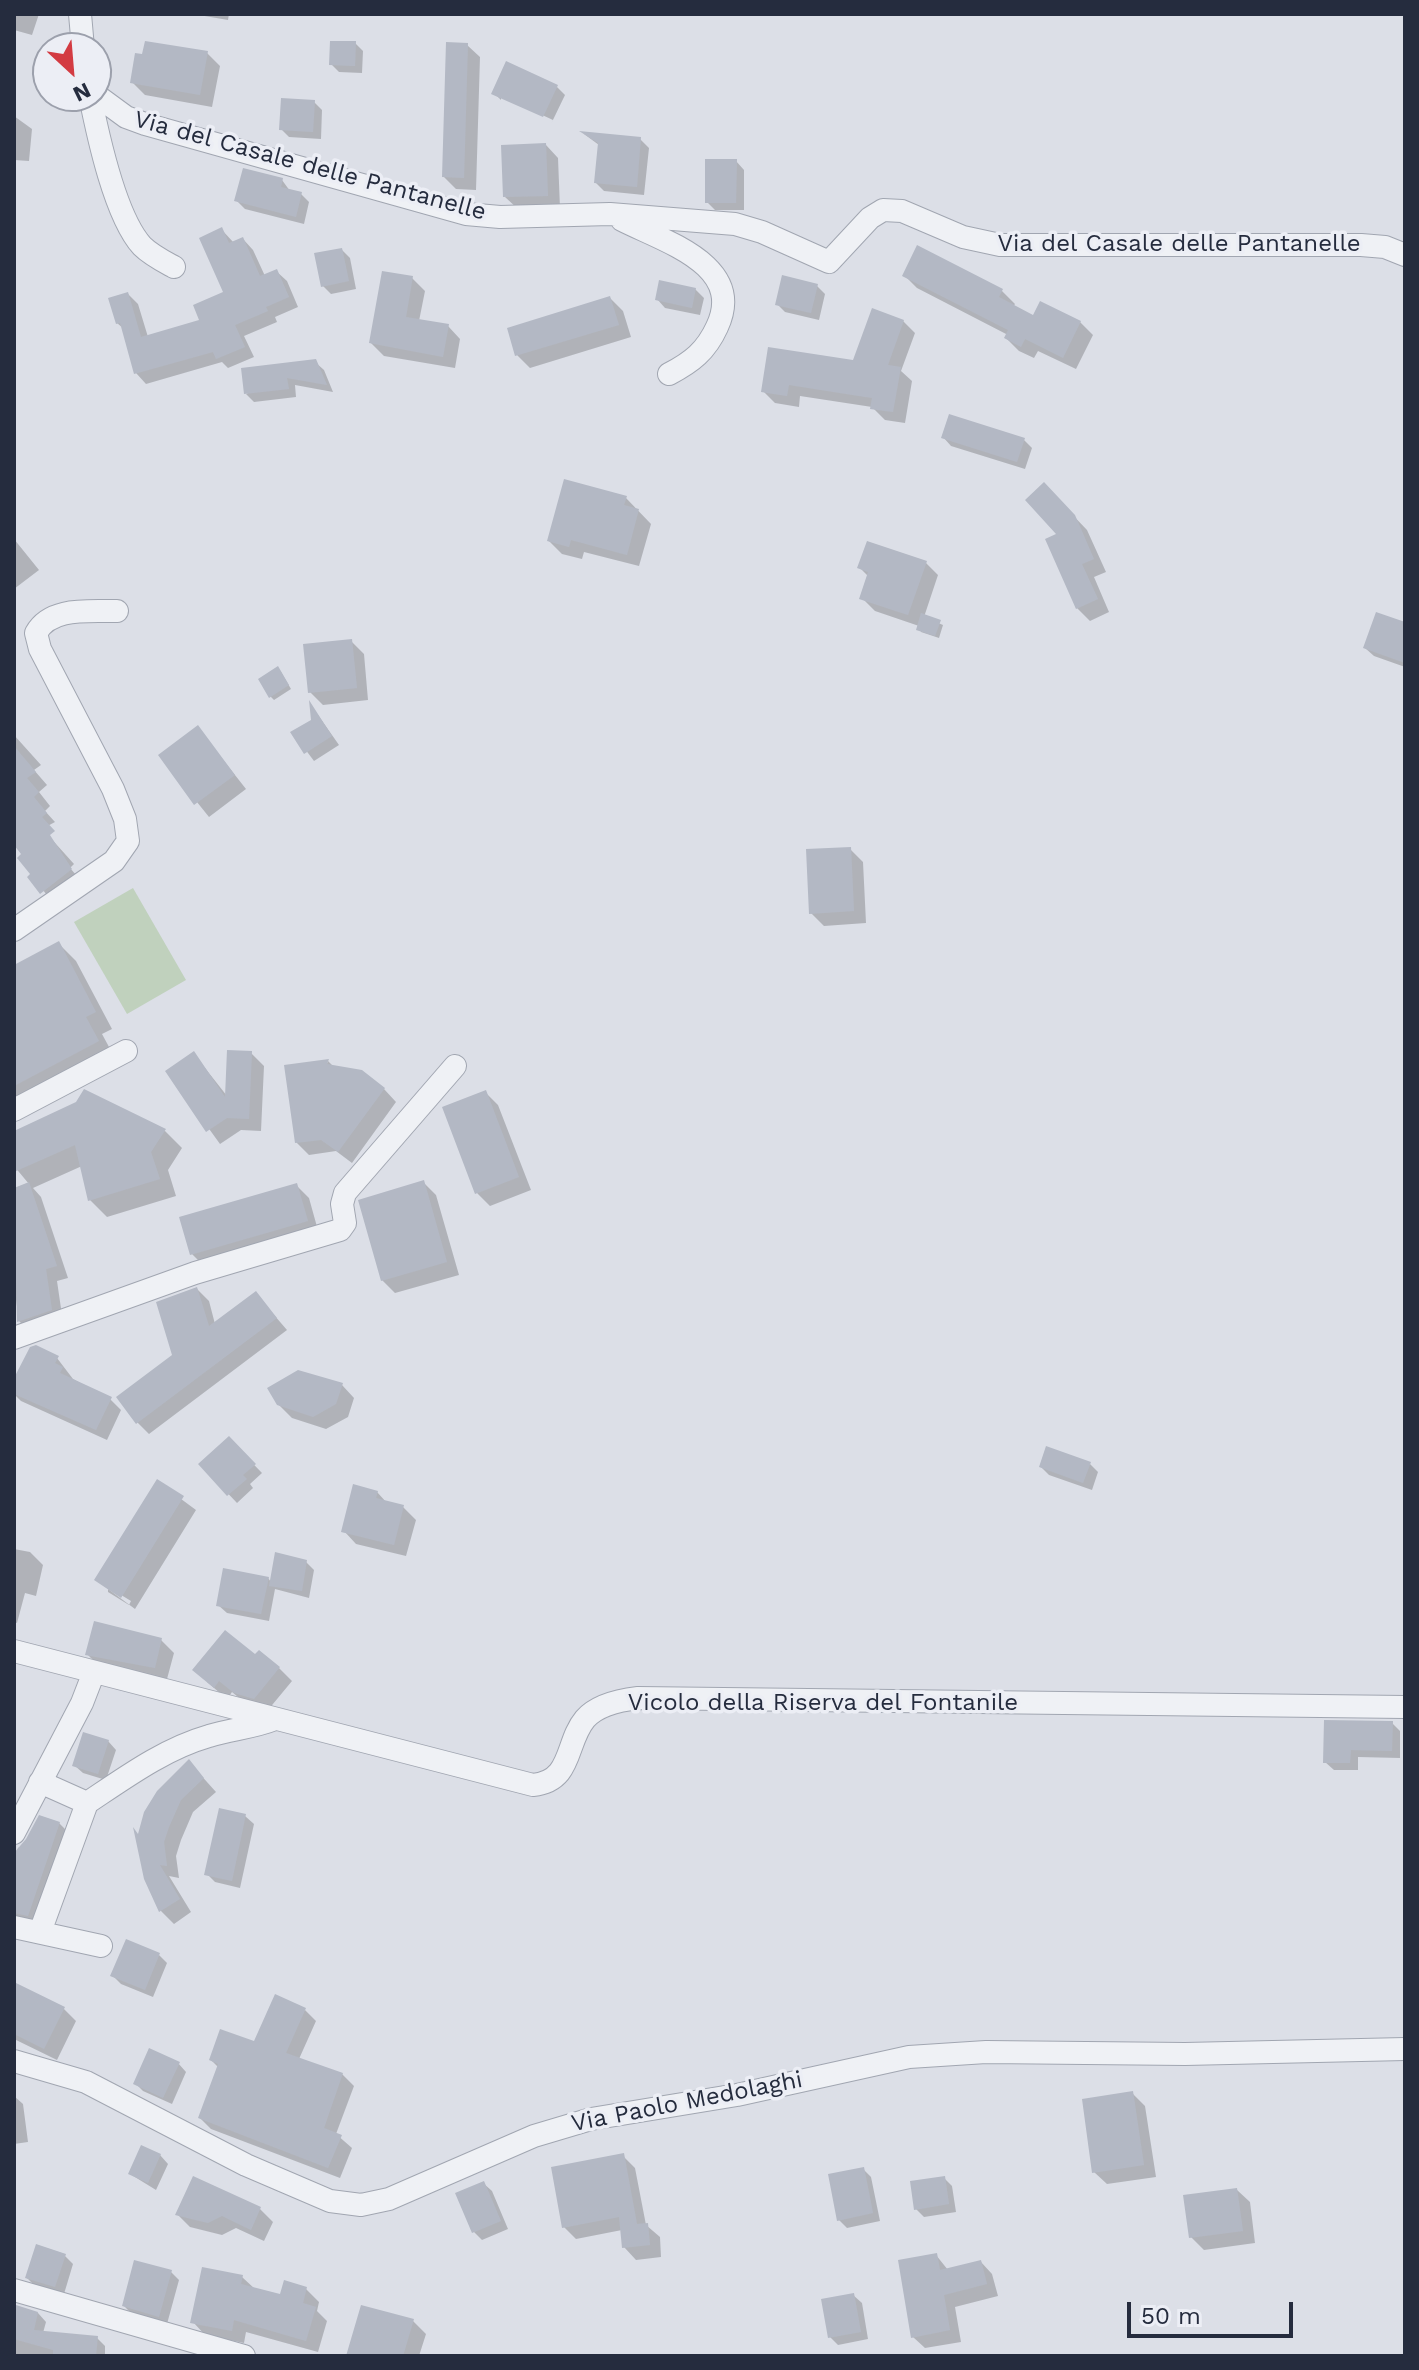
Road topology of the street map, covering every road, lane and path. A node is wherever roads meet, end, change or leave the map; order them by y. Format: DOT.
graph roads {
  1 [pos="112,106"];
  2 [pos="95,112"];
  3 [pos="610,214"];
  4 [pos="1405,255"];
  5 [pos="174,267"];
  6 [pos="669,374"];
  7 [pos="117,611"];
  8 [pos="14,930"];
  9 [pos="126,1051"];
  10 [pos="455,1066"];
  11 [pos="14,1110"];
  12 [pos="14,1338"];
  13 [pos="14,1651"];
  14 [pos="94,1672"];
  15 [pos="1405,1707"];
  16 [pos="275,1719"];
  17 [pos="40,1782"];
  18 [pos="87,1803"];
  19 [pos="14,1833"];
  20 [pos="14,1927"];
  21 [pos="40,1932"];
  22 [pos="101,1946"];
  23 [pos="1405,2049"];
  24 [pos="14,2061"];
  25 [pos="14,2290"];
  26 [pos="244,2356"];
  1 -- 3 [label="street, Via del Casale delle Pantanelle"];
  2 -- 5 [label="street"];
  3 -- 4 [label="street, Via del Casale delle Pantanelle"];
  3 -- 6 [label="street"];
  7 -- 8 [label="street"];
  9 -- 11 [label="street"];
  10 -- 12 [label="street"];
  13 -- 14 [label="street, Vicolo della Riserva del Fontanile"];
  14 -- 16 [label="street, Vicolo della Riserva del Fontanile"];
  14 -- 17 [label="street"];
  15 -- 16 [label="street, Vicolo della Riserva del Fontanile"];
  16 -- 18 [label="street"];
  17 -- 18 [label="street"];
  17 -- 19 [label="street"];
  18 -- 21 [label="street"];
  20 -- 21 [label="street"];
  21 -- 22 [label="street"];
  23 -- 24 [label="street, Via Paolo Medolaghi"];
  25 -- 26 [label="street"];
}
